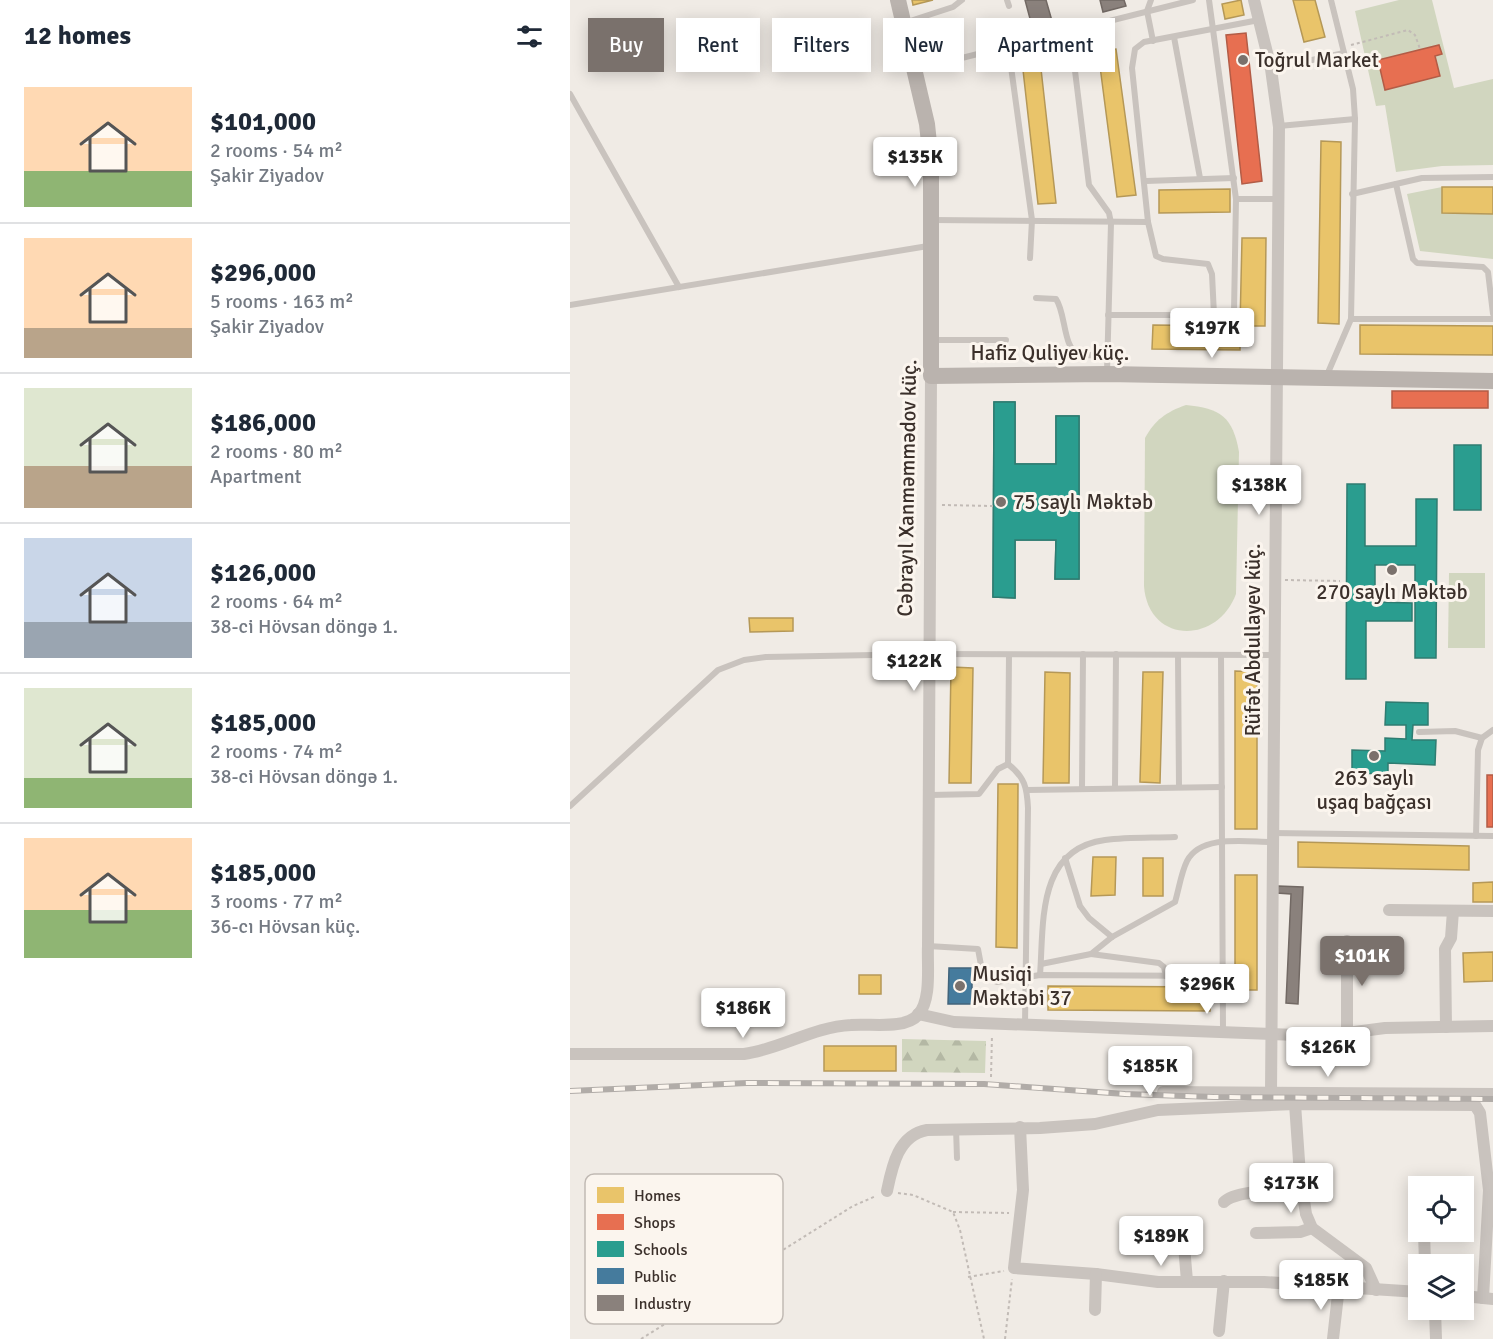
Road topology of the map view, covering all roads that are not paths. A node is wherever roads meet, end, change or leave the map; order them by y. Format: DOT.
graph roads {
  1 [pos="898,0"];
  2 [pos="962,0"];
  3 [pos="1193,0"];
  4 [pos="1209,0"];
  5 [pos="1254,0"];
  6 [pos="1332,0"];
  7 [pos="1150,1"];
  8 [pos="1148,11"];
  9 [pos="902,18"];
  10 [pos="919,18"];
  11 [pos="1115,19"];
  12 [pos="1259,20"];
  13 [pos="1215,29"];
  14 [pos="1174,37"];
  15 [pos="1153,41"];
  16 [pos="1343,50"];
  17 [pos="1271,69"];
  18 [pos="914,72"];
  19 [pos="1012,72"];
  20 [pos="1075,72"];
  21 [pos="570,94"];
  22 [pos="1355,119"];
  23 [pos="1279,126"];
  24 [pos="1493,177"];
  25 [pos="1200,178"];
  26 [pos="1234,178"];
  27 [pos="1146,181"];
  28 [pos="1396,184"];
  29 [pos="1352,194"];
  30 [pos="1236,199"];
  31 [pos="1279,199"];
  32 [pos="932,220"];
  33 [pos="1032,220"];
  34 [pos="1148,222"];
  35 [pos="1111,223"];
  36 [pos="932,245"];
  37 [pos="1030,258"];
  38 [pos="679,287"];
  39 [pos="1036,298"];
  40 [pos="570,305"];
  41 [pos="1493,314"];
  42 [pos="1108,315"];
  43 [pos="1214,315"];
  44 [pos="1351,319"];
  45 [pos="1493,319"];
  46 [pos="931,339"];
  47 [pos="1006,340"];
  48 [pos="1108,355"];
  49 [pos="1107,374"];
  50 [pos="931,376"];
  51 [pos="1275,378"];
  52 [pos="1326,379"];
  53 [pos="1493,381"];
  54 [pos="928,654"];
  55 [pos="1083,654"];
  56 [pos="1116,654"];
  57 [pos="1009,655"];
  58 [pos="1178,655"];
  59 [pos="1221,655"];
  60 [pos="1273,655"];
  61 [pos="1493,730"];
  62 [pos="1419,732"];
  63 [pos="1482,738"];
  64 [pos="1008,764"];
  65 [pos="1115,787"];
  66 [pos="1179,787"];
  67 [pos="1222,787"];
  68 [pos="1082,788"];
  69 [pos="1027,790"];
  70 [pos="930,795"];
  71 [pos="570,806"];
  72 [pos="1476,836"];
  73 [pos="1493,836"];
  74 [pos="1175,837"];
  75 [pos="1271,837"];
  76 [pos="1222,842"];
  77 [pos="1065,858"];
  78 [pos="1389,910"];
  79 [pos="1453,910"];
  80 [pos="1493,911"];
  81 [pos="1112,938"];
  82 [pos="1347,941"];
  83 [pos="928,946"];
  84 [pos="1091,954"];
  85 [pos="1041,964"];
  86 [pos="1040,975"];
  87 [pos="1166,976"];
  88 [pos="1223,976"];
  89 [pos="1025,978"];
  90 [pos="918,1014"];
  91 [pos="1025,1024"];
  92 [pos="1493,1026"];
  93 [pos="1446,1027"];
  94 [pos="1223,1030"];
  95 [pos="1271,1032"];
  96 [pos="1347,1034"];
  97 [pos="570,1054"];
  98 [pos="1163,1092"];
  99 [pos="1271,1092"];
  100 [pos="1493,1094"];
  101 [pos="1295,1104"];
  102 [pos="956,1127"];
  103 [pos="1020,1127"];
  104 [pos="957,1158"];
  105 [pos="1302,1188"];
  106 [pos="1491,1190"];
  107 [pos="887,1191"];
  108 [pos="1224,1202"];
  109 [pos="1312,1228"];
  110 [pos="1256,1233"];
  111 [pos="1183,1234"];
  112 [pos="1096,1274"];
  113 [pos="1187,1281"];
  114 [pos="1224,1281"];
  115 [pos="1339,1286"];
  116 [pos="1376,1290"];
  117 [pos="1408,1291"];
  118 [pos="1488,1298"];
  119 [pos="1095,1310"];
  120 [pos="1435,1320"];
  121 [pos="1219,1331"];
  122 [pos="1333,1339"];
  123 [pos="1436,1339"];
  1 -- 9 [label="street, Cəbrayıl Xanməmmədov küç."];
  2 -- 10 [label="lane"];
  3 -- 8 [label="lane"];
  4 -- 13 [label="lane"];
  5 -- 12 [label="street, Rüfət Abdullayev küç."];
  6 -- 16 [label="lane"];
  7 -- 8 [label="lane"];
  8 -- 11 [label="lane"];
  8 -- 15 [label="lane"];
  12 -- 13 [label="lane"];
  12 -- 17 [label="street, Rüfət Abdullayev küç."];
  13 -- 14 [label="lane"];
  13 -- 26 [label="lane"];
  14 -- 15 [label="lane"];
  14 -- 25 [label="lane"];
  15 -- 27 [label="lane"];
  16 -- 17 [label="lane"];
  16 -- 22 [label="lane"];
  17 -- 23 [label="street, Rüfət Abdullayev küç."];
  18 -- 32 [label="street, Cəbrayıl Xanməmmədov küç."];
  19 -- 33 [label="lane"];
  20 -- 35 [label="lane"];
  21 -- 38 [label="lane"];
  22 -- 23 [label="lane"];
  22 -- 29 [label="lane"];
  23 -- 31 [label="street, Rüfət Abdullayev küç."];
  24 -- 28 [label="lane"];
  25 -- 26 [label="lane"];
  25 -- 27 [label="lane"];
  26 -- 30 [label="lane"];
  27 -- 34 [label="lane"];
  28 -- 29 [label="lane"];
  28 -- 41 [label="lane"];
  29 -- 44 [label="lane"];
  30 -- 31 [label="lane"];
  30 -- 43 [label="lane"];
  31 -- 51 [label="street, Rüfət Abdullayev küç."];
  32 -- 33 [label="lane"];
  32 -- 36 [label="street, Cəbrayıl Xanməmmədov küç."];
  33 -- 35 [label="lane"];
  33 -- 37 [label="lane"];
  34 -- 35 [label="lane"];
  34 -- 43 [label="lane"];
  35 -- 42 [label="lane"];
  36 -- 38 [label="lane"];
  36 -- 46 [label="street, Cəbrayıl Xanməmmədov küç."];
  38 -- 40 [label="lane"];
  39 -- 48 [label="lane"];
  42 -- 43 [label="lane"];
  42 -- 48 [label="lane"];
  44 -- 45 [label="lane"];
  44 -- 52 [label="lane"];
  46 -- 47 [label="lane"];
  46 -- 50 [label="street, Cəbrayıl Xanməmmədov küç."];
  48 -- 49 [label="lane"];
  49 -- 50 [label="street, Hafiz Quliyev küç."];
  49 -- 51 [label="street, Hafiz Quliyev küç."];
  50 -- 54 [label="street, Cəbrayıl Xanməmmədov küç."];
  51 -- 52 [label="street, Hafiz Quliyev küç."];
  51 -- 60 [label="street, Rüfət Abdullayev küç."];
  52 -- 53 [label="street, Hafiz Quliyev küç."];
  54 -- 57 [label="lane"];
  54 -- 70 [label="street, Cəbrayıl Xanməmmədov küç."];
  54 -- 71 [label="lane"];
  55 -- 56 [label="lane"];
  55 -- 57 [label="lane"];
  55 -- 68 [label="lane"];
  56 -- 58 [label="lane"];
  56 -- 65 [label="lane"];
  57 -- 64 [label="lane"];
  58 -- 59 [label="lane"];
  58 -- 66 [label="lane"];
  59 -- 60 [label="lane"];
  59 -- 67 [label="lane"];
  60 -- 75 [label="street, Rüfət Abdullayev küç."];
  61 -- 63 [label="lane"];
  62 -- 63 [label="lane"];
  63 -- 72 [label="lane"];
  64 -- 69 [label="lane"];
  64 -- 70 [label="lane"];
  65 -- 66 [label="lane"];
  65 -- 68 [label="lane"];
  66 -- 67 [label="lane"];
  67 -- 76 [label="lane"];
  68 -- 69 [label="lane"];
  69 -- 89 [label="lane"];
  70 -- 83 [label="street, Cəbrayıl Xanməmmədov küç."];
  72 -- 73 [label="lane"];
  72 -- 75 [label="lane"];
  74 -- 77 [label="lane"];
  75 -- 76 [label="lane"];
  75 -- 95 [label="street, Rüfət Abdullayev küç."];
  76 -- 81 [label="lane"];
  76 -- 88 [label="lane"];
  77 -- 81 [label="lane"];
  77 -- 85 [label="lane"];
  78 -- 79 [label="street"];
  79 -- 80 [label="street"];
  79 -- 93 [label="street"];
  81 -- 84 [label="lane"];
  82 -- 96 [label="street"];
  83 -- 89 [label="lane"];
  83 -- 90 [label="street, Cəbrayıl Xanməmmədov küç."];
  84 -- 85 [label="lane"];
  84 -- 87 [label="lane"];
  85 -- 86 [label="lane"];
  86 -- 87 [label="lane"];
  86 -- 89 [label="lane"];
  87 -- 88 [label="lane"];
  88 -- 94 [label="lane"];
  89 -- 91 [label="lane"];
  90 -- 91 [label="street"];
  90 -- 97 [label="street"];
  91 -- 94 [label="street"];
  92 -- 93 [label="street"];
  93 -- 96 [label="street"];
  94 -- 95 [label="street"];
  95 -- 96 [label="street"];
  95 -- 99 [label="street, Rüfət Abdullayev küç."];
  98 -- 99 [label="street"];
  99 -- 100 [label="street"];
  101 -- 103 [label="street"];
  101 -- 105 [label="street"];
  101 -- 106 [label="street"];
  102 -- 103 [label="street"];
  102 -- 104 [label="lane"];
  102 -- 107 [label="street"];
  103 -- 112 [label="street"];
  105 -- 108 [label="street"];
  105 -- 109 [label="street"];
  106 -- 118 [label="street"];
  109 -- 110 [label="street"];
  109 -- 116 [label="street"];
  111 -- 113 [label="street"];
  112 -- 113 [label="street"];
  112 -- 119 [label="street"];
  113 -- 114 [label="street"];
  114 -- 115 [label="street"];
  114 -- 121 [label="street"];
  115 -- 116 [label="street"];
  115 -- 122 [label="street"];
  116 -- 117 [label="street"];
  120 -- 123 [label="street"];
}
